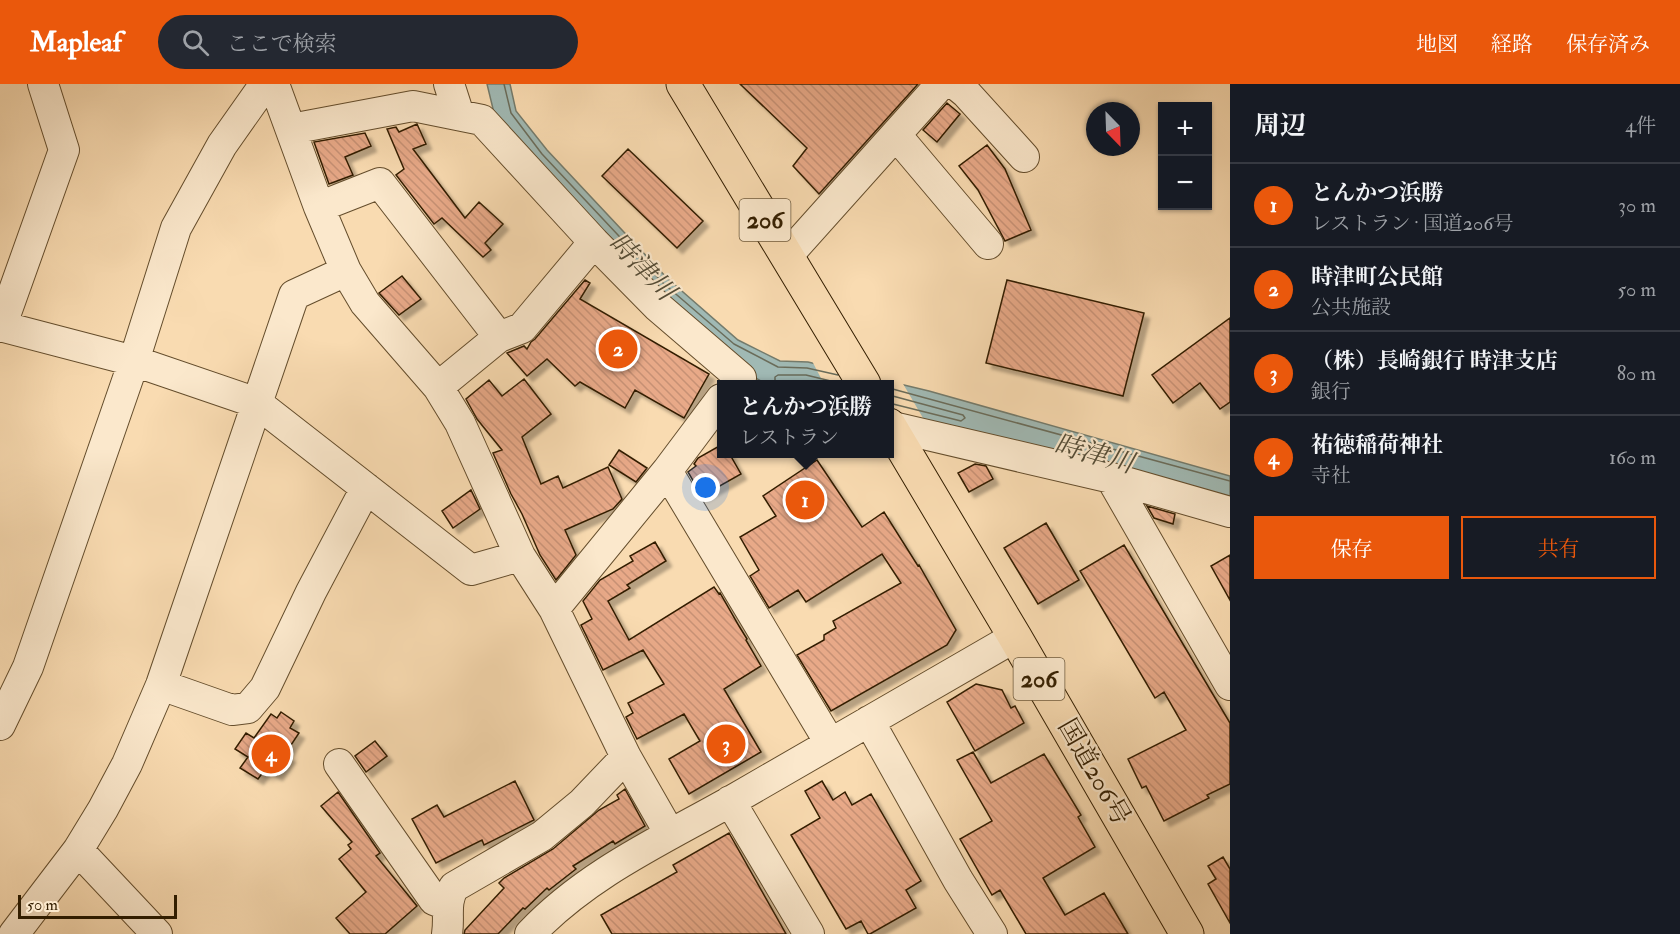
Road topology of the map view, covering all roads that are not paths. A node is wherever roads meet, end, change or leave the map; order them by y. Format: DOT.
graph roads {
  1 [pos="43,84"];
  2 [pos="265,84"];
  3 [pos="274,84"];
  4 [pos="449,84"];
  5 [pos="683,84"];
  6 [pos="941,84"];
  7 [pos="955,84"];
  8 [pos="459,115"];
  9 [pos="291,129"];
  10 [pos="896,135"];
  11 [pos="1024,157"];
  12 [pos="319,207"];
  13 [pos="594,242"];
  14 [pos="988,244"];
  15 [pos="787,256"];
  16 [pos="346,271"];
  17 [pos="0,327"];
  18 [pos="499,337"];
  19 [pos="134,361"];
  20 [pos="731,380"];
  21 [pos="862,380"];
  22 [pos="438,387"];
  23 [pos="258,403"];
  24 [pos="717,410"];
  25 [pos="894,427"];
  26 [pos="894,434"];
  27 [pos="666,471"];
  28 [pos="1111,478"];
  29 [pos="366,488"];
  30 [pos="1230,512"];
  31 [pos="520,556"];
  32 [pos="554,609"];
  33 [pos="1015,637"];
  34 [pos="160,685"];
  35 [pos="1230,685"];
  36 [pos="869,721"];
  37 [pos="0,725"];
  38 [pos="830,743"];
  39 [pos="626,757"];
  40 [pos="339,764"];
  41 [pos="730,801"];
  42 [pos="670,834"];
  43 [pos="78,850"];
  44 [pos="447,920"];
  45 [pos="14,934"];
  46 [pos="157,934"];
  47 [pos="530,934"];
  48 [pos="810,934"];
  49 [pos="992,934"];
  50 [pos="1187,934"];
  1 -- 17 [label="street"];
  2 -- 19 [label="street"];
  3 -- 9 [label="street"];
  4 -- 8 [label="street"];
  5 -- 15 [label="highway, 206"];
  6 -- 10 [label="street"];
  7 -- 11 [label="street"];
  8 -- 9 [label="street"];
  8 -- 13 [label="street"];
  9 -- 12 [label="street"];
  10 -- 14 [label="street"];
  10 -- 15 [label="street"];
  12 -- 16 [label="street"];
  12 -- 18 [label="street"];
  13 -- 18 [label="street"];
  13 -- 20 [label="street"];
  15 -- 21 [label="highway, 206"];
  16 -- 22 [label="street"];
  16 -- 23 [label="street"];
  17 -- 19 [label="street"];
  18 -- 22 [label="street"];
  19 -- 23 [label="street"];
  19 -- 37 [label="street"];
  22 -- 31 [label="street"];
  23 -- 29 [label="street"];
  23 -- 34 [label="street"];
  24 -- 27 [label="street"];
  25 -- 28 [label="street"];
  26 -- 33 [label="highway, 国道206号 / 206"];
  27 -- 32 [label="street"];
  27 -- 38 [label="street"];
  28 -- 30 [label="street"];
  28 -- 35 [label="street"];
  29 -- 31 [label="street"];
  29 -- 34 [label="street"];
  31 -- 32 [label="street"];
  32 -- 39 [label="street"];
  33 -- 36 [label="street"];
  33 -- 50 [label="highway, 国道206号 / 206"];
  34 -- 43 [label="street"];
  36 -- 38 [label="street"];
  36 -- 49 [label="street"];
  38 -- 41 [label="street"];
  39 -- 42 [label="street"];
  39 -- 44 [label="street"];
  40 -- 44 [label="street"];
  41 -- 42 [label="street"];
  41 -- 48 [label="street"];
  42 -- 47 [label="street"];
  43 -- 45 [label="street"];
  43 -- 46 [label="street"];
}
